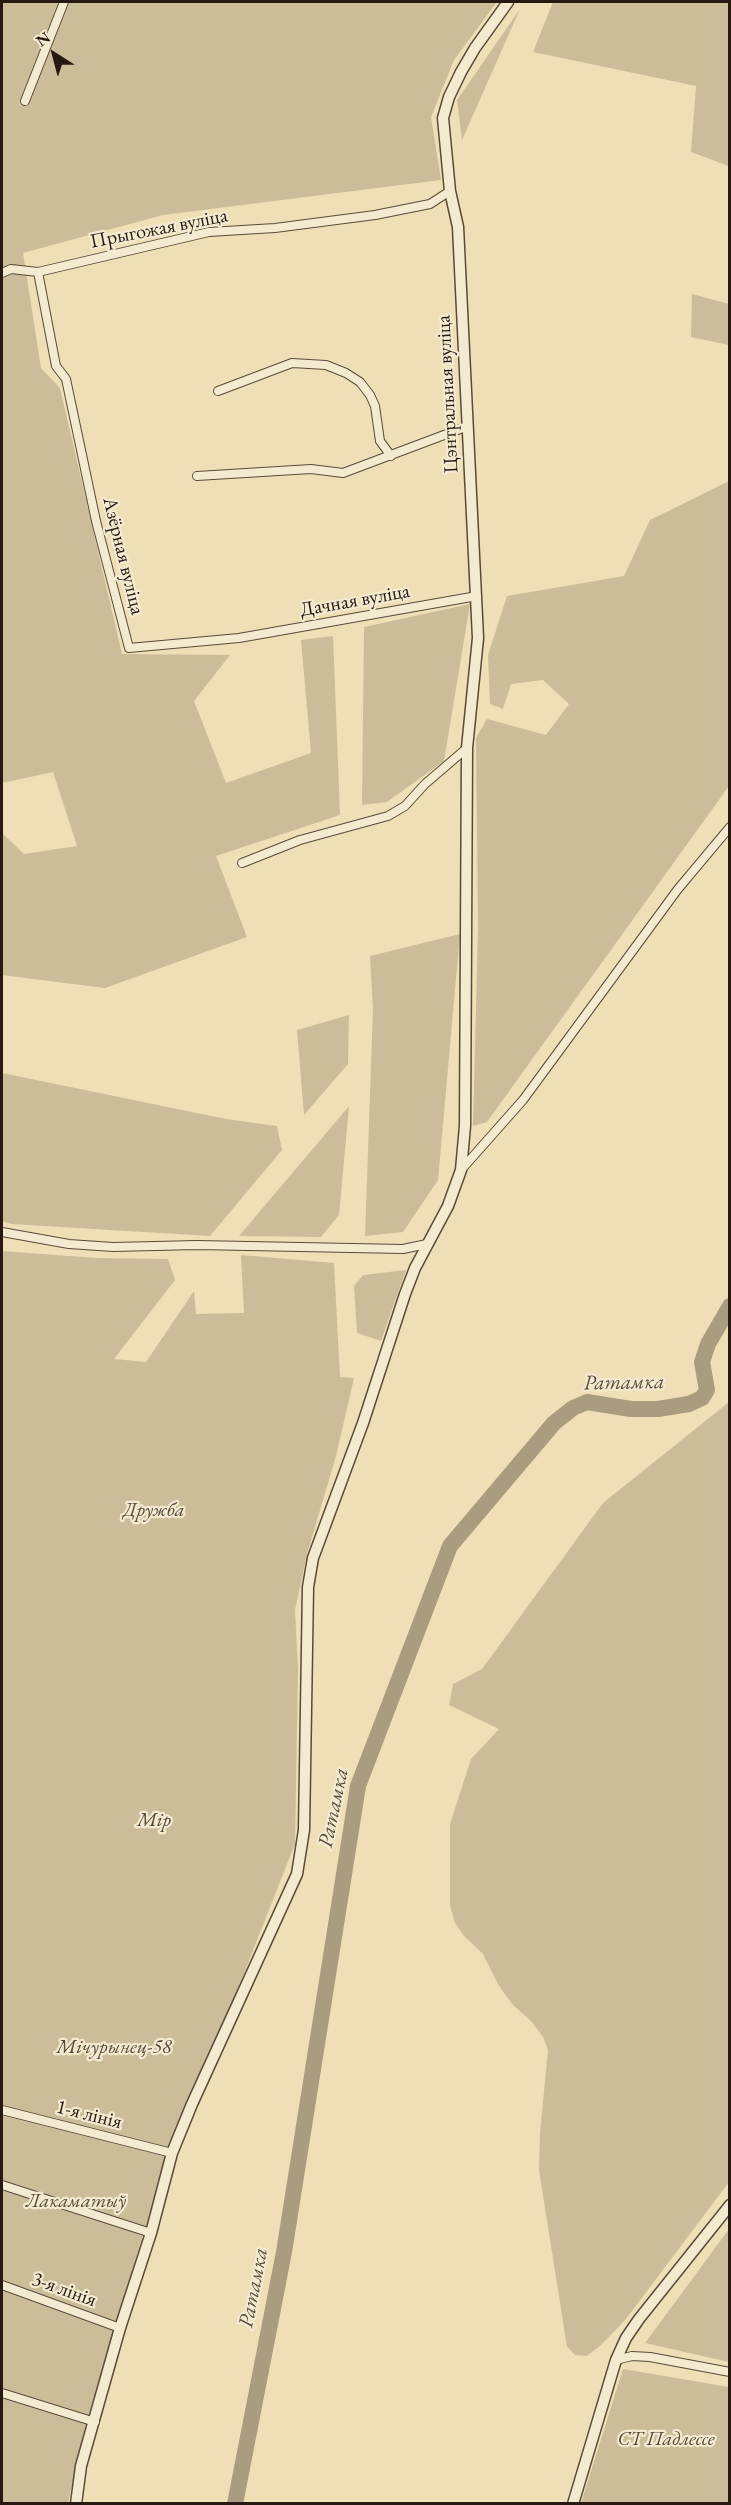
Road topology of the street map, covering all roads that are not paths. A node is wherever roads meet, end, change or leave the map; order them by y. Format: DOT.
graph roads {
  1 [pos="64,2"];
  2 [pos="508,2"];
  3 [pos="25,100"];
  4 [pos="450,191"];
  5 [pos="38,272"];
  6 [pos="2,273"];
  7 [pos="218,391"];
  8 [pos="468,426"];
  9 [pos="391,456"];
  10 [pos="197,476"];
  11 [pos="477,596"];
  12 [pos="239,638"];
  13 [pos="467,748"];
  14 [pos="729,827"];
  15 [pos="242,863"];
  16 [pos="461,1170"];
  17 [pos="2,1232"];
  18 [pos="427,1244"];
  19 [pos="2,2110"];
  20 [pos="170,2153"];
  21 [pos="2,2185"];
  22 [pos="729,2205"];
  23 [pos="148,2232"];
  24 [pos="2,2285"];
  25 [pos="118,2327"];
  26 [pos="616,2360"];
  27 [pos="729,2372"];
  28 [pos="2,2393"];
  29 [pos="91,2420"];
  30 [pos="76,2504"];
  31 [pos="573,2504"];
  1 -- 3 [label="street"];
  2 -- 4 [label="street, Цэнтральная вуліца"];
  4 -- 5 [label="street, Прыгожая вуліца"];
  4 -- 8 [label="street, Цэнтральная вуліца"];
  5 -- 6 [label="street, Прыгожая вуліца"];
  5 -- 12 [label="street, Азёрная вуліца"];
  7 -- 9 [label="street"];
  8 -- 9 [label="street"];
  8 -- 11 [label="street, Цэнтральная вуліца"];
  9 -- 10 [label="street"];
  11 -- 12 [label="street, Дачная вуліца"];
  11 -- 13 [label="street, Цэнтральная вуліца"];
  13 -- 15 [label="street"];
  13 -- 16 [label="street, Цэнтральная вуліца"];
  14 -- 16 [label="street"];
  16 -- 18 [label="street, Цэнтральная вуліца"];
  17 -- 18 [label="street"];
  18 -- 20 [label="street, Цэнтральная вуліца"];
  19 -- 20 [label="street, 1-я лінія"];
  20 -- 23 [label="street, Цэнтральная вуліца"];
  21 -- 23 [label="street"];
  22 -- 26 [label="street"];
  23 -- 25 [label="street, Цэнтральная вуліца"];
  24 -- 25 [label="street, 3-я лінія"];
  25 -- 29 [label="street, Цэнтральная вуліца"];
  26 -- 27 [label="street"];
  26 -- 31 [label="street"];
  28 -- 29 [label="street"];
  29 -- 30 [label="street, Цэнтральная вуліца"];
}
